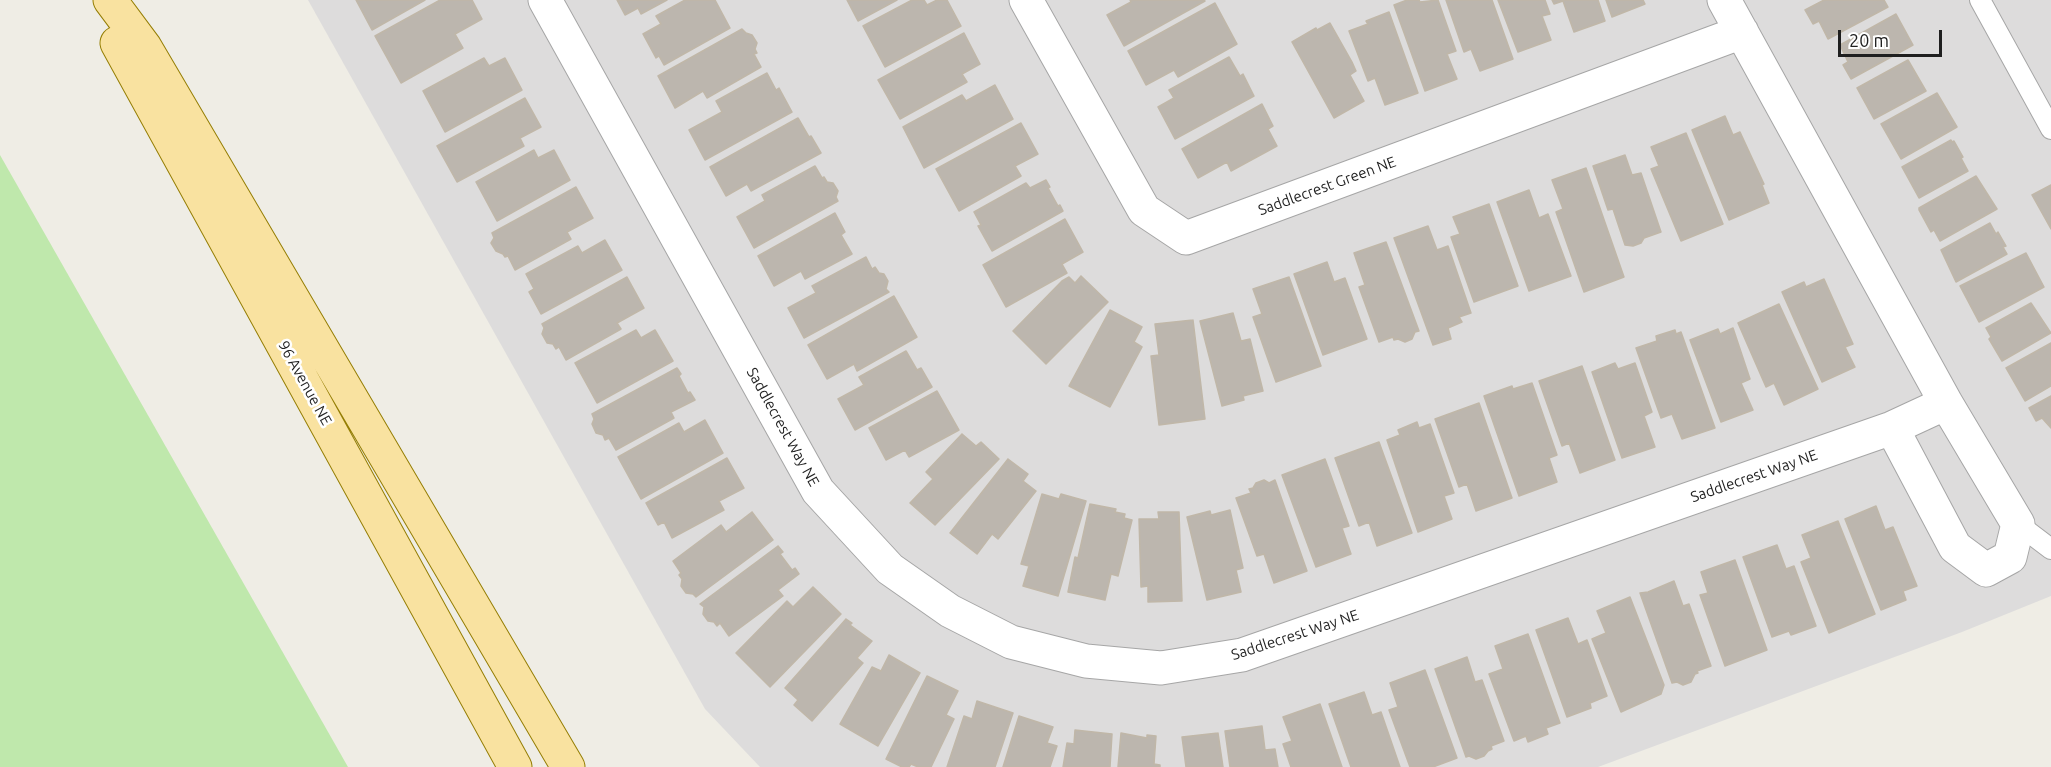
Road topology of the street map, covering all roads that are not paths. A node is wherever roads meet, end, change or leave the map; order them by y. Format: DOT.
graph roads {
  1 [pos="94,0"];
  2 [pos="110,0"];
  3 [pos="545,0"];
  4 [pos="1026,0"];
  5 [pos="1724,0"];
  6 [pos="1980,0"];
  7 [pos="1742,32"];
  8 [pos="2051,129"];
  9 [pos="1946,403"];
  10 [pos="1892,428"];
  11 [pos="2018,524"];
  12 [pos="2051,549"];
  13 [pos="515,767"];
  14 [pos="568,767"];
  1 -- 13 [label="main road, 96 Avenue NE"];
  2 -- 14 [label="main road"];
  3 -- 10 [label="street, Saddlecrest Way NE"];
  4 -- 7 [label="street, Saddlecrest Green NE"];
  5 -- 7 [label="street"];
  6 -- 8 [label="lane"];
  7 -- 9 [label="street"];
  9 -- 10 [label="street, Saddlecrest Way NE"];
  9 -- 11 [label="street"];
  10 -- 11 [label="street"];
  11 -- 12 [label="lane"];
}
